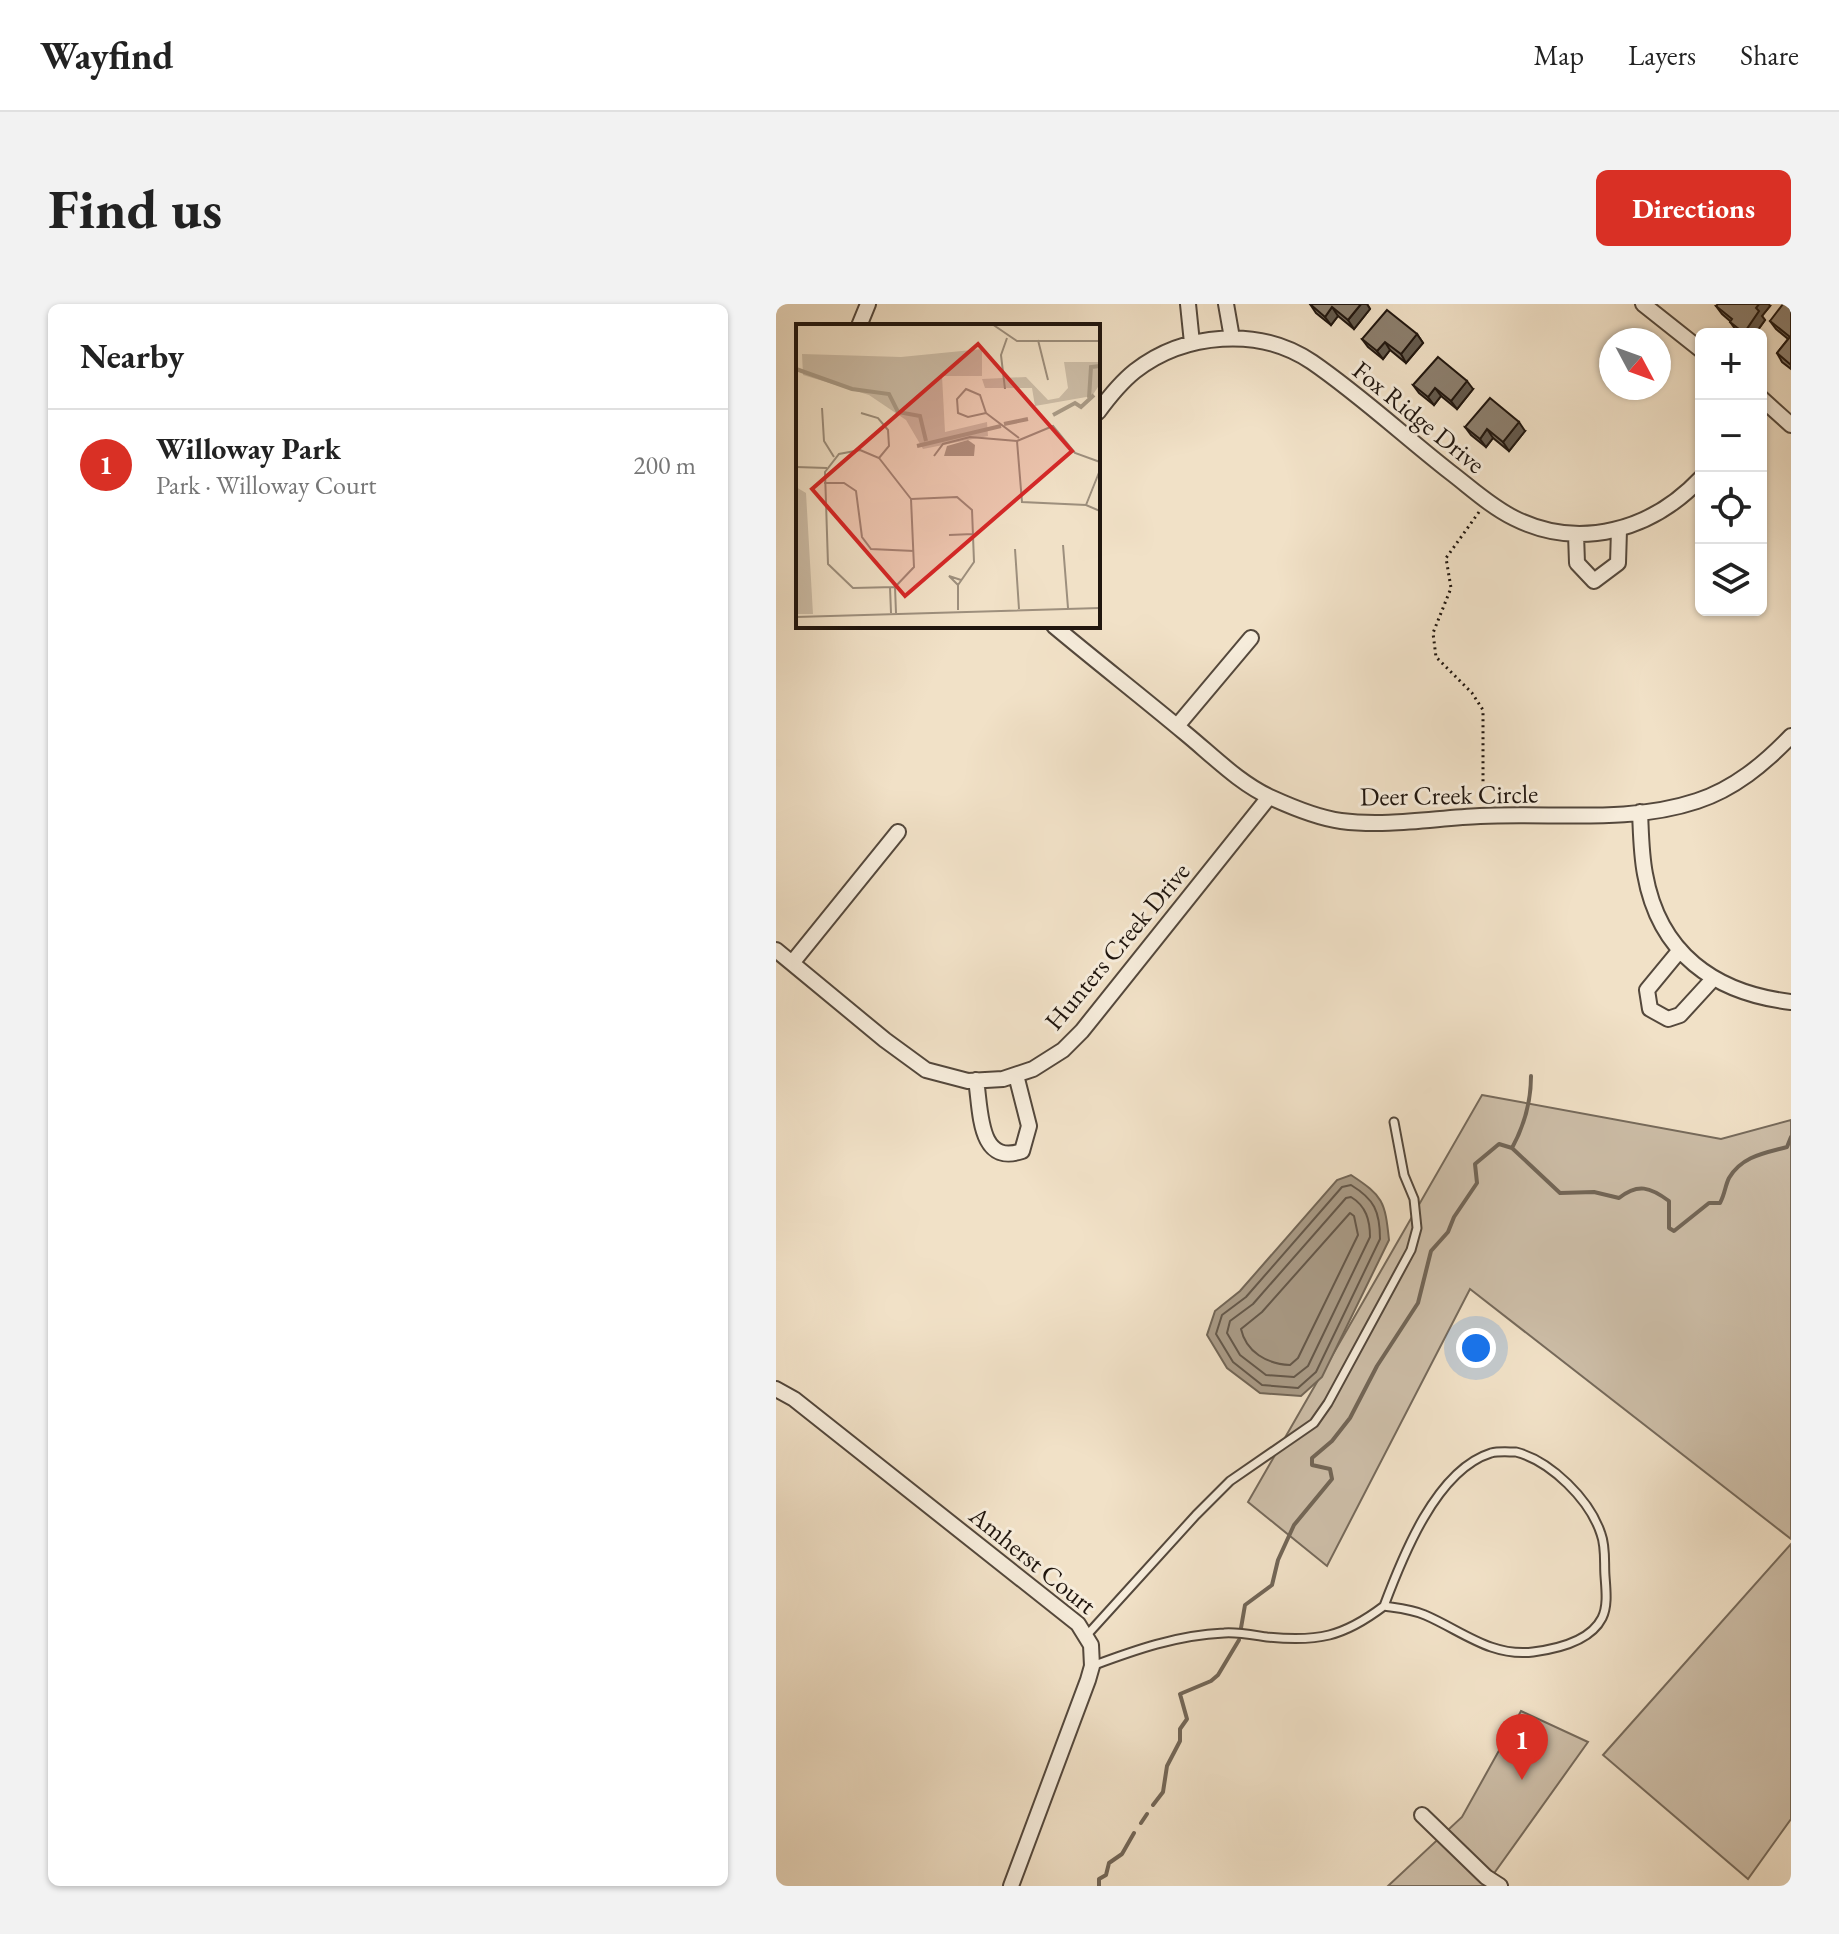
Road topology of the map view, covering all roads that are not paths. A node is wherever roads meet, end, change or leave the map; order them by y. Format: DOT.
graph roads {
  1 [pos="868,304"];
  2 [pos="1188,304"];
  3 [pos="1226,304"];
  4 [pos="1643,304"];
  5 [pos="860,324"];
  6 [pos="1232,338"];
  7 [pos="1192,343"];
  8 [pos="1695,345"];
  9 [pos="1767,404"];
  10 [pos="1100,409"];
  11 [pos="1791,425"];
  12 [pos="1695,484"];
  13 [pos="1619,530"];
  14 [pos="1576,534"];
  15 [pos="1056,628"];
  16 [pos="1251,638"];
  17 [pos="1177,726"];
  18 [pos="1791,736"];
  19 [pos="1269,797"];
  20 [pos="1640,812"];
  21 [pos="898,832"];
  22 [pos="776,950"];
  23 [pos="1680,950"];
  24 [pos="792,963"];
  25 [pos="1713,979"];
  26 [pos="1791,1002"];
  27 [pos="1016,1075"];
  28 [pos="976,1080"];
  29 [pos="1394,1122"];
  30 [pos="776,1389"];
  31 [pos="1384,1606"];
  32 [pos="1087,1635"];
  33 [pos="1092,1666"];
  34 [pos="1422,1815"];
  35 [pos="1011,1886"];
  36 [pos="1500,1886"];
  1 -- 5 [label="street"];
  2 -- 7 [label="street"];
  3 -- 6 [label="street"];
  4 -- 8 [label="street"];
  6 -- 7 [label="street, Fox Ridge Drive"];
  6 -- 14 [label="street, Fox Ridge Drive"];
  7 -- 10 [label="street, Fox Ridge Drive"];
  9 -- 11 [label="street"];
  12 -- 13 [label="street, Fox Ridge Drive"];
  13 -- 14 [label="street, Fox Ridge Drive"];
  13 -- 14 [label="street"];
  15 -- 17 [label="street, Deer Creek Circle"];
  16 -- 17 [label="street"];
  17 -- 19 [label="street, Deer Creek Circle"];
  18 -- 20 [label="street, Deer Creek Circle"];
  19 -- 20 [label="street, Deer Creek Circle"];
  19 -- 27 [label="street, Hunters Creek Drive"];
  20 -- 23 [label="street"];
  21 -- 24 [label="street"];
  22 -- 24 [label="street, Hunters Creek Drive"];
  23 -- 25 [label="street"];
  23 -- 25 [label="street"];
  24 -- 28 [label="street, Hunters Creek Drive"];
  25 -- 26 [label="street"];
  27 -- 28 [label="street, Hunters Creek Drive"];
  27 -- 28 [label="street"];
  29 -- 32 [label="lane"];
  30 -- 32 [label="street, Amherst Court"];
  31 -- 31 [label="lane"];
  31 -- 33 [label="lane"];
  32 -- 33 [label="street, Amherst Court"];
  33 -- 35 [label="street, Amherst Court"];
  34 -- 36 [label="street"];
}
